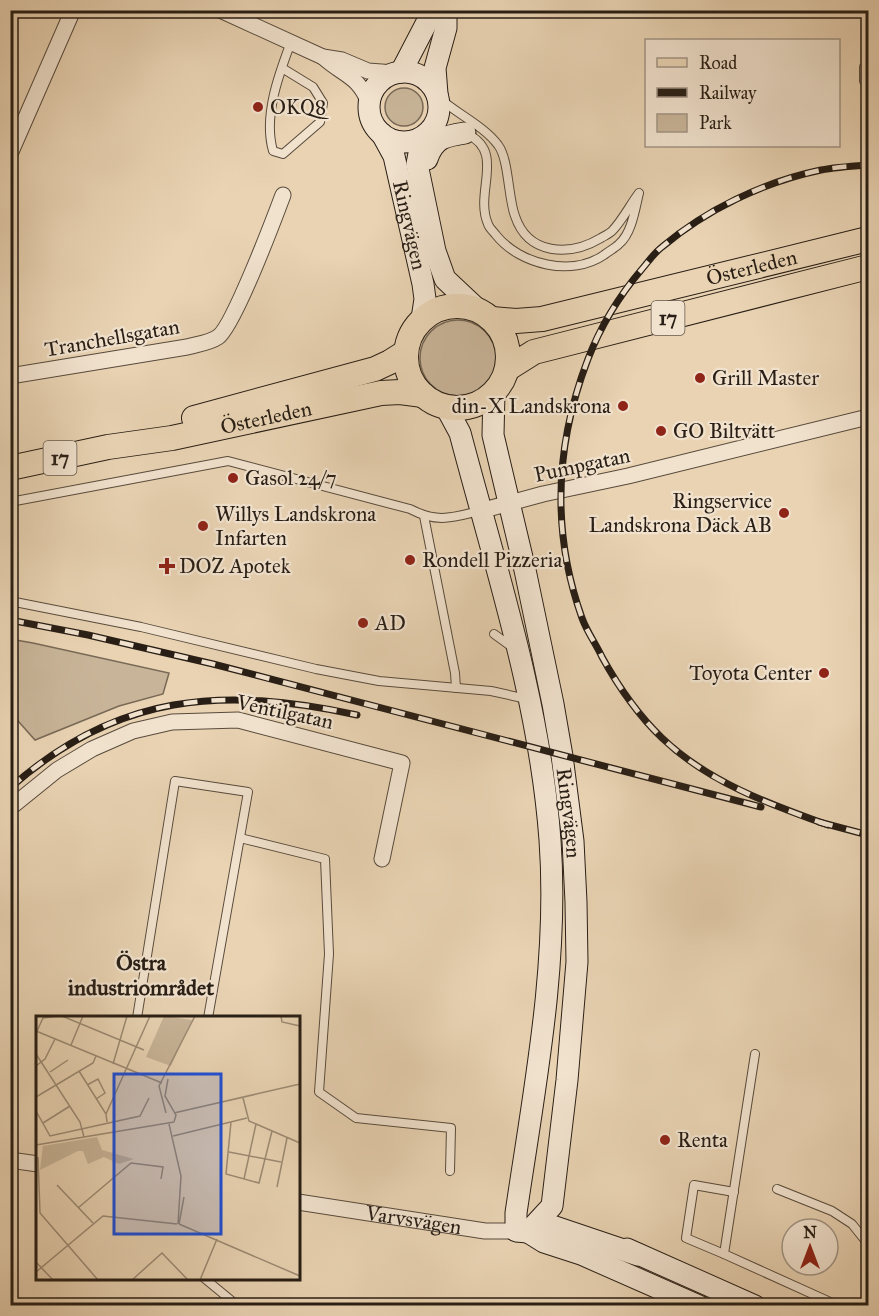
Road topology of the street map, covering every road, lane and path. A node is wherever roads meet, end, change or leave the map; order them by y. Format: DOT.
graph roads {
  1 [pos="73,10"];
  2 [pos="220,10"];
  3 [pos="436,10"];
  4 [pos="446,10"];
  5 [pos="291,42"];
  6 [pos="323,57"];
  7 [pos="868,65"];
  8 [pos="282,68"];
  9 [pos="398,72"];
  10 [pos="868,86"];
  11 [pos="437,95"];
  12 [pos="369,103"];
  13 [pos="465,133"];
  14 [pos="382,134"];
  15 [pos="425,135"];
  16 [pos="10,154"];
  17 [pos="284,195"];
  18 [pos="868,239"];
  19 [pos="435,251"];
  20 [pos="868,267"];
  21 [pos="485,315"];
  22 [pos="422,319"];
  23 [pos="406,352"];
  24 [pos="507,369"];
  25 [pos="10,376"];
  26 [pos="494,392"];
  27 [pos="423,395"];
  28 [pos="446,407"];
  29 [pos="868,417"];
  30 [pos="108,447"];
  31 [pos="10,468"];
  32 [pos="10,502"];
  33 [pos="509,503"];
  34 [pos="480,511"];
  35 [pos="424,516"];
  36 [pos="10,601"];
  37 [pos="494,634"];
  38 [pos="518,652"];
  39 [pos="456,688"];
  40 [pos="529,699"];
  41 [pos="10,808"];
  42 [pos="240,838"];
  43 [pos="382,859"];
  44 [pos="137,1016"];
  45 [pos="207,1016"];
  46 [pos="755,1054"];
  47 [pos="10,1160"];
  48 [pos="36,1164"];
  49 [pos="450,1171"];
  50 [pos="777,1189"];
  51 [pos="734,1192"];
  52 [pos="300,1202"];
  53 [pos="552,1206"];
  54 [pos="522,1231"];
  55 [pos="868,1244"];
  56 [pos="724,1254"];
  57 [pos="638,1255"];
  58 [pos="207,1280"];
  59 [pos="868,1293"];
  60 [pos="238,1305"];
  61 [pos="699,1305"];
  62 [pos="755,1305"];
  63 [pos="840,1305"];
  64 [pos="864,1305"];
  1 -- 16 [label="street"];
  2 -- 5 [label="street"];
  3 -- 9 [label="main road"];
  4 -- 11 [label="main road"];
  5 -- 6 [label="street"];
  5 -- 8 [label="lane"];
  6 -- 9 [label="street"];
  6 -- 12 [label="street"];
  7 -- 10 [label="lane"];
  8 -- 8 [label="lane"];
  9 -- 11 [label="main road"];
  9 -- 12 [label="main road"];
  11 -- 13 [label="lane"];
  11 -- 15 [label="main road"];
  12 -- 14 [label="main road"];
  13 -- 15 [label="lane"];
  13 -- 19 [label="main road, Ringvägen"];
  14 -- 15 [label="main road"];
  14 -- 22 [label="main road, Ringvägen"];
  15 -- 19 [label="main road, Ringvägen"];
  17 -- 25 [label="street, Tranchellsgatan"];
  18 -- 21 [label="main road, Österleden / 17"];
  19 -- 21 [label="main road, Ringvägen"];
  20 -- 24 [label="main road, Österleden / 17"];
  21 -- 22 [label="main road, 17"];
  21 -- 24 [label="main road"];
  22 -- 23 [label="main road"];
  23 -- 27 [label="main road"];
  23 -- 30 [label="main road, Österleden / 17"];
  24 -- 26 [label="main road, 17"];
  26 -- 28 [label="main road"];
  26 -- 33 [label="main road, Ringvägen"];
  27 -- 28 [label="main road, 17"];
  27 -- 30 [label="main road, Österleden / 17"];
  28 -- 34 [label="main road, Ringvägen"];
  29 -- 33 [label="street, Pumpgatan"];
  30 -- 31 [label="main road, Österleden / 17"];
  32 -- 35 [label="lane"];
  33 -- 34 [label="street, Pumpgatan"];
  33 -- 53 [label="main road, Ringvägen"];
  34 -- 35 [label="lane"];
  34 -- 38 [label="main road, Ringvägen"];
  35 -- 39 [label="lane"];
  36 -- 39 [label="lane"];
  37 -- 38 [label="lane"];
  38 -- 40 [label="main road, Ringvägen"];
  39 -- 40 [label="lane"];
  40 -- 54 [label="main road, Ringvägen"];
  41 -- 43 [label="street, Ventilgatan"];
  42 -- 44 [label="lane"];
  42 -- 45 [label="lane"];
  42 -- 49 [label="lane"];
  46 -- 51 [label="lane"];
  47 -- 48 [label="street"];
  50 -- 55 [label="lane"];
  51 -- 56 [label="lane"];
  51 -- 56 [label="lane"];
  52 -- 54 [label="street, Varvsvägen"];
  53 -- 54 [label="main road"];
  53 -- 57 [label="main road, Varvsvägen"];
  54 -- 57 [label="main road, Varvsvägen"];
  54 -- 61 [label="main road, Varvsvägen"];
  56 -- 63 [label="lane"];
  57 -- 62 [label="main road, Varvsvägen"];
  58 -- 60 [label="lane"];
  59 -- 64 [label="lane"];
}
